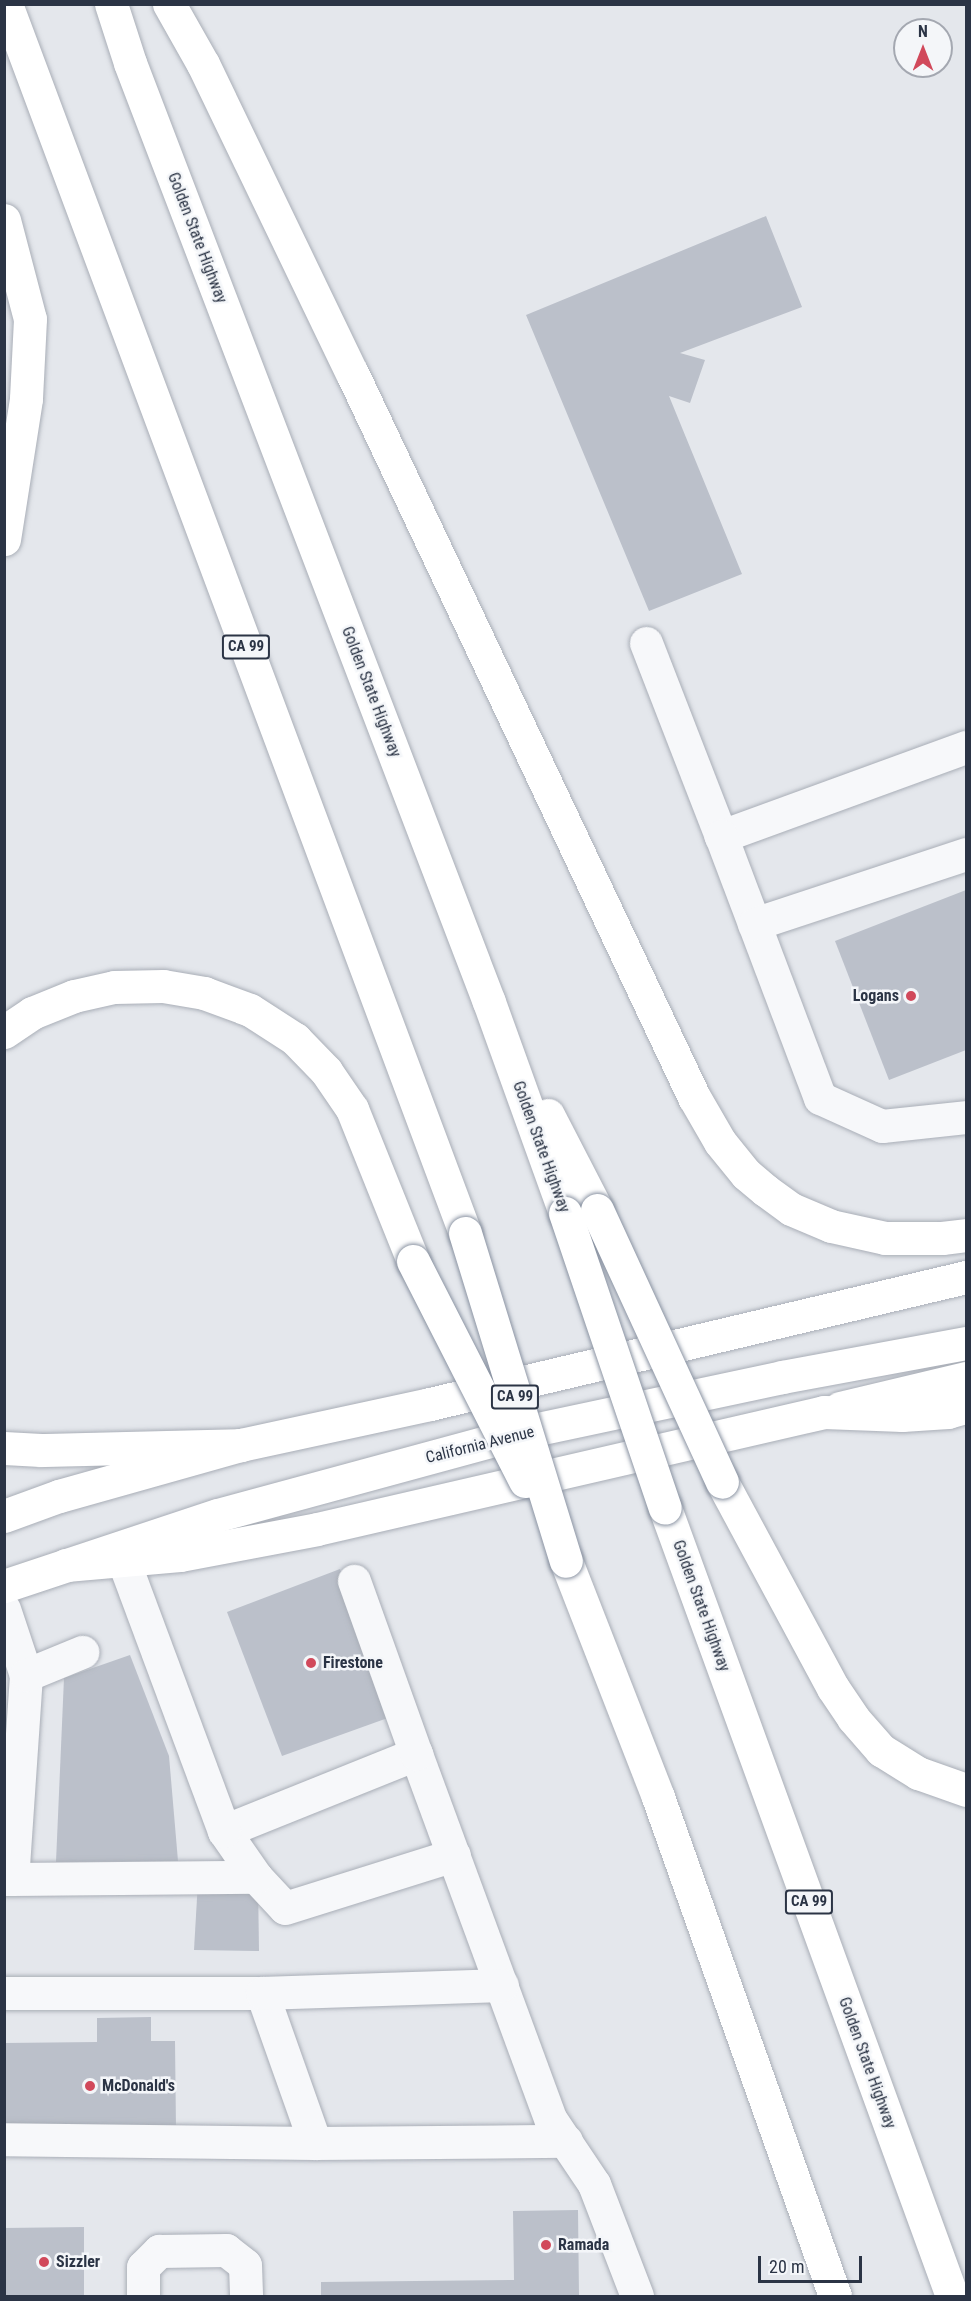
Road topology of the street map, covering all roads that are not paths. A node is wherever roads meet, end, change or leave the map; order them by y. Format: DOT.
graph roads {
  1 [pos="6,4"];
  2 [pos="111,4"];
  3 [pos="169,4"];
  4 [pos="4,220"];
  5 [pos="4,538"];
  6 [pos="646,643"];
  7 [pos="966,747"];
  8 [pos="721,836"];
  9 [pos="966,854"];
  10 [pos="754,924"];
  11 [pos="489,1002"];
  12 [pos="4,1032"];
  13 [pos="966,1117"];
  14 [pos="966,1235"];
  15 [pos="966,1277"];
  16 [pos="966,1343"];
  17 [pos="966,1377"];
  18 [pos="966,1407"];
  19 [pos="824,1412"];
  20 [pos="241,1445"];
  21 [pos="4,1448"];
  22 [pos="4,1515"];
  23 [pos="123,1560"];
  24 [pos="566,1561"];
  25 [pos="66,1565"];
  26 [pos="354,1581"];
  27 [pos="4,1586"];
  28 [pos="4,1609"];
  29 [pos="82,1652"];
  30 [pos="26,1675"];
  31 [pos="416,1754"];
  32 [pos="966,1790"];
  33 [pos="224,1831"];
  34 [pos="453,1855"];
  35 [pos="256,1877"];
  36 [pos="8,1879"];
  37 [pos="502,1985"];
  38 [pos="4,1993"];
  39 [pos="262,1993"];
  40 [pos="4,2139"];
  41 [pos="566,2141"];
  42 [pos="315,2142"];
  43 [pos="143,2296"];
  44 [pos="246,2296"];
  45 [pos="637,2296"];
  46 [pos="835,2296"];
  47 [pos="952,2296"];
  1 -- 24 [label="main road, CA 99, bridge"];
  2 -- 11 [label="main road, Golden State Highway / CA 99"];
  3 -- 14 [label="main road"];
  4 -- 5 [label="main road"];
  6 -- 8 [label="lane"];
  7 -- 8 [label="lane"];
  8 -- 10 [label="lane"];
  9 -- 10 [label="lane"];
  10 -- 13 [label="lane"];
  11 -- 32 [label="main road, bridge"];
  11 -- 47 [label="main road, Golden State Highway / CA 99, bridge"];
  12 -- 24 [label="main road, bridge"];
  15 -- 20 [label="main road"];
  16 -- 25 [label="main road, California Avenue"];
  17 -- 19 [label="main road"];
  18 -- 19 [label="main road"];
  19 -- 23 [label="main road"];
  20 -- 21 [label="main road"];
  20 -- 22 [label="main road"];
  23 -- 25 [label="main road"];
  23 -- 33 [label="lane"];
  24 -- 46 [label="main road, CA 99"];
  25 -- 27 [label="main road, California Avenue"];
  26 -- 31 [label="lane"];
  28 -- 30 [label="lane"];
  29 -- 30 [label="lane"];
  30 -- 36 [label="lane"];
  31 -- 33 [label="lane"];
  31 -- 34 [label="lane"];
  33 -- 35 [label="lane"];
  34 -- 35 [label="lane"];
  34 -- 37 [label="lane"];
  35 -- 36 [label="lane"];
  37 -- 39 [label="lane"];
  37 -- 41 [label="lane"];
  38 -- 39 [label="lane"];
  39 -- 42 [label="lane"];
  40 -- 42 [label="lane"];
  41 -- 42 [label="lane"];
  41 -- 45 [label="lane"];
  43 -- 44 [label="lane"];
}
